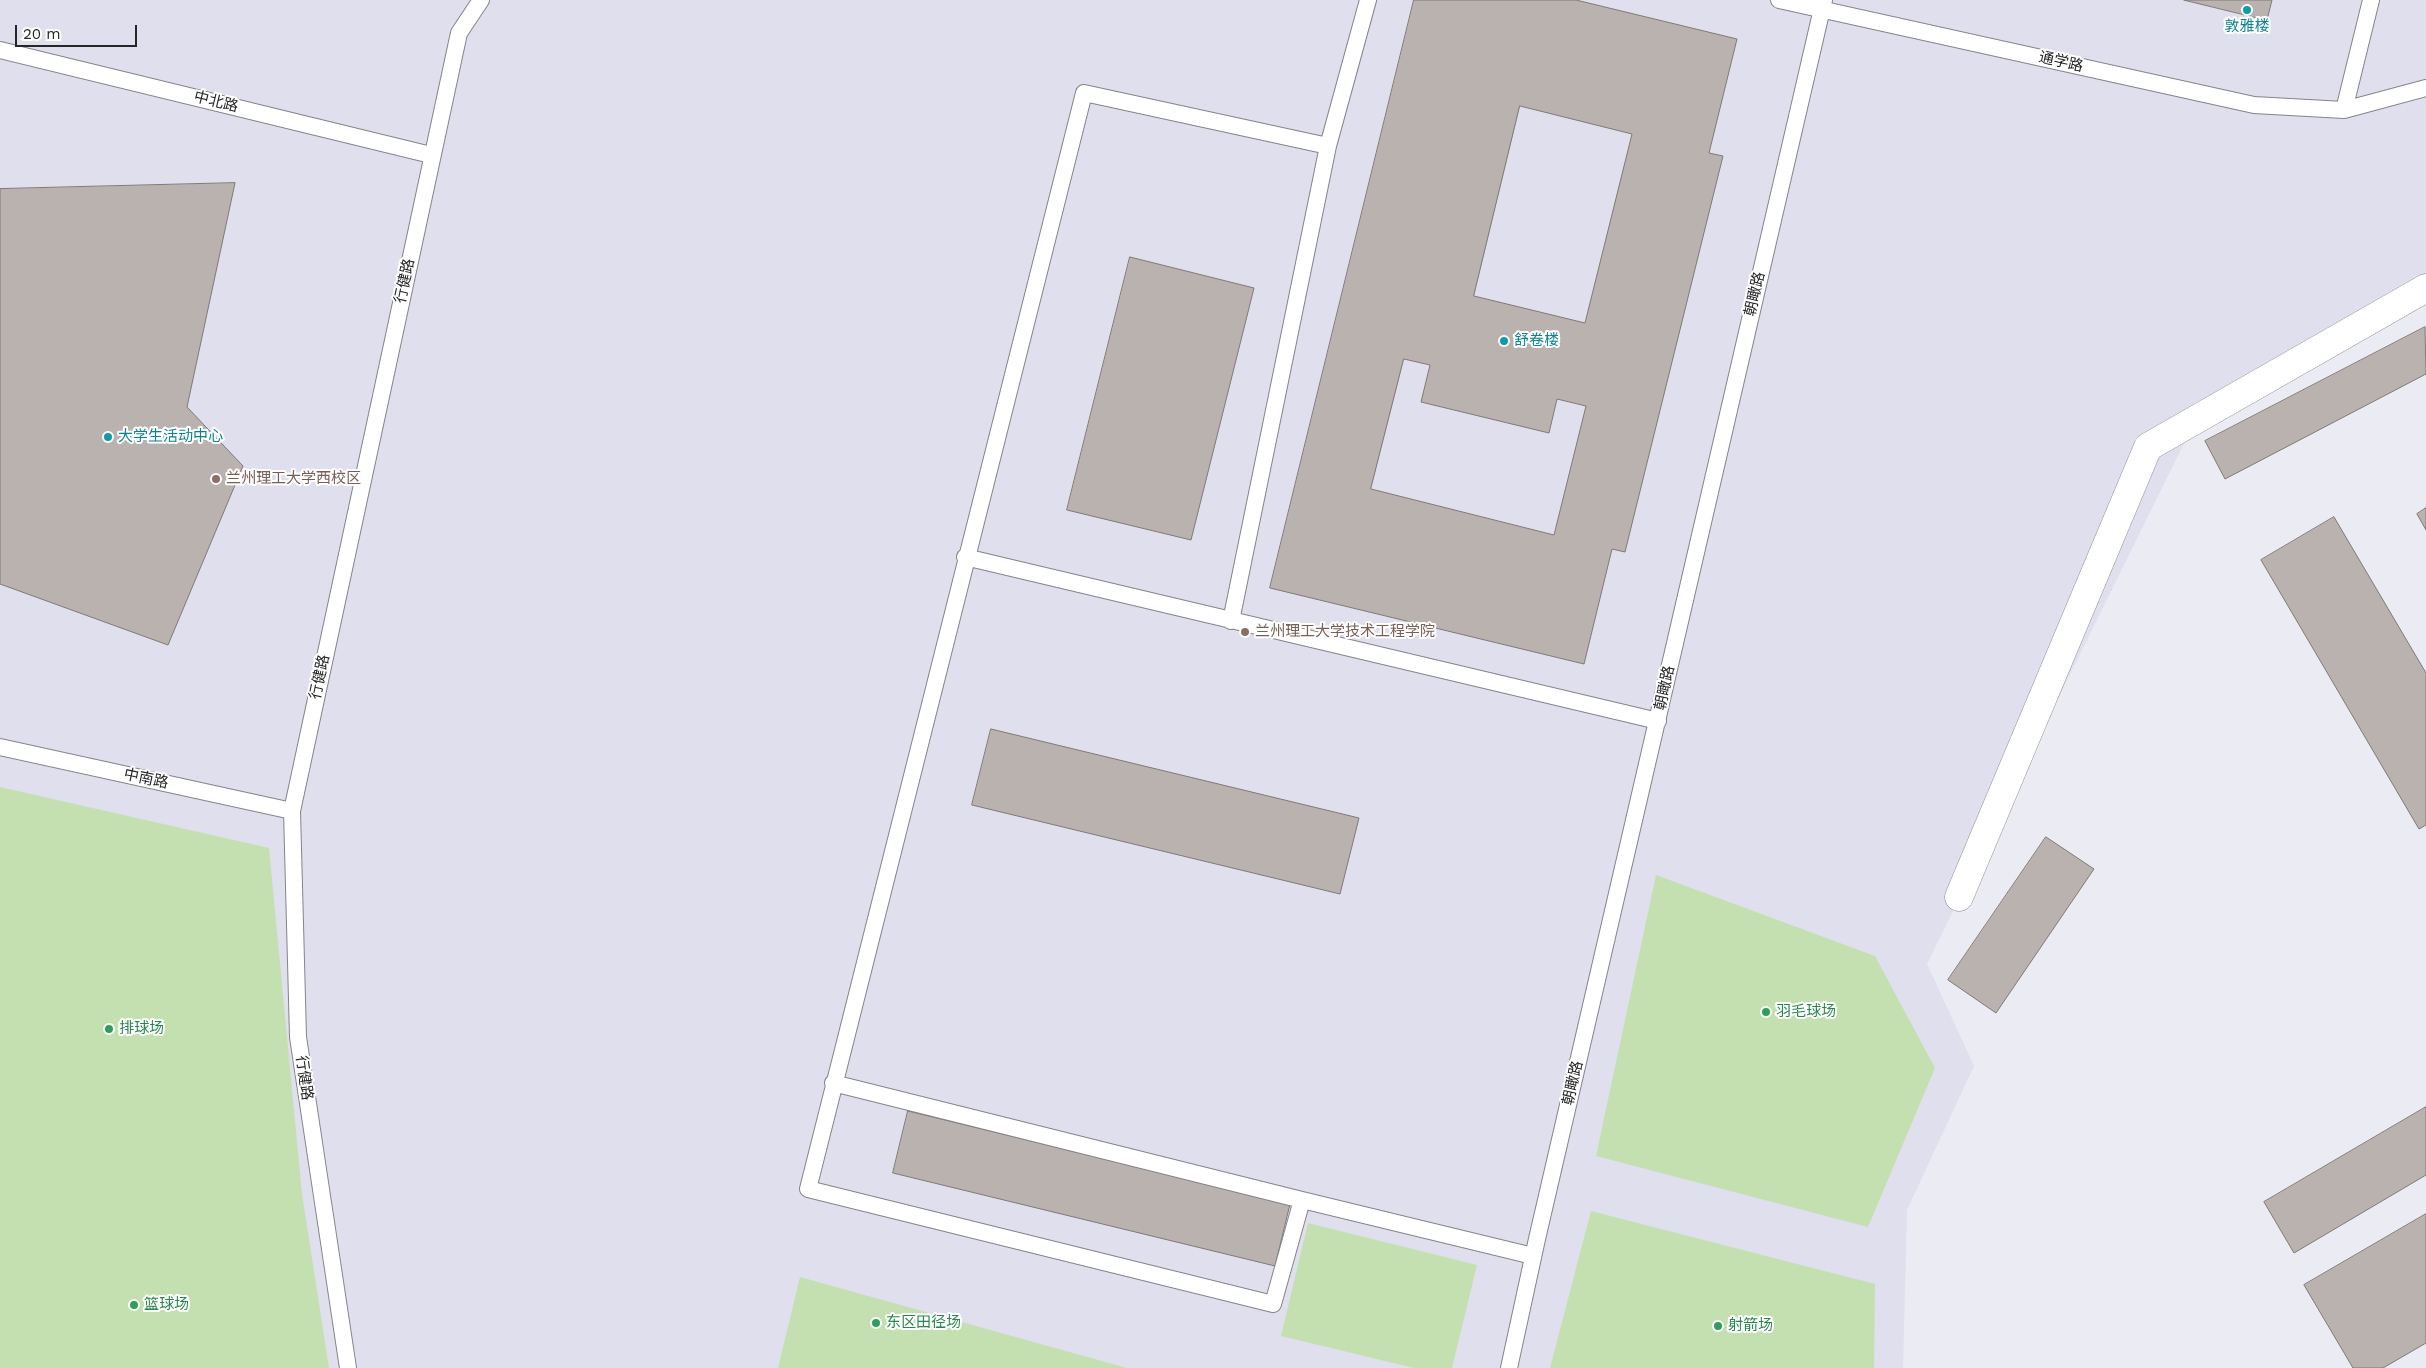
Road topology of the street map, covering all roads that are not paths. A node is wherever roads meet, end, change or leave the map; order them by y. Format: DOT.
graph roads {
  1 [pos="481,0"];
  2 [pos="1368,0"];
  3 [pos="1779,0"];
  4 [pos="2371,0"];
  5 [pos="1822,4"];
  6 [pos="0,50"];
  7 [pos="2426,88"];
  8 [pos="2344,110"];
  9 [pos="1328,146"];
  10 [pos="431,154"];
  11 [pos="2426,288"];
  12 [pos="966,557"];
  13 [pos="1231,621"];
  14 [pos="1658,721"];
  15 [pos="0,747"];
  16 [pos="292,811"];
  17 [pos="1959,897"];
  18 [pos="833,1083"];
  19 [pos="1302,1200"];
  20 [pos="1533,1256"];
  21 [pos="348,1368"];
  22 [pos="1509,1368"];
  1 -- 10 [label="lane, 行健路"];
  2 -- 9 [label="lane"];
  3 -- 5 [label="lane, 通学路"];
  4 -- 8 [label="lane"];
  5 -- 8 [label="lane, 通学路"];
  5 -- 14 [label="lane, 朝瞰路"];
  6 -- 10 [label="lane, 中北路"];
  7 -- 8 [label="lane, 通学路"];
  9 -- 12 [label="lane"];
  9 -- 13 [label="lane"];
  10 -- 16 [label="lane, 行健路"];
  11 -- 17 [label="street"];
  12 -- 13 [label="lane"];
  12 -- 18 [label="lane"];
  13 -- 14 [label="lane"];
  14 -- 20 [label="lane, 朝瞰路"];
  15 -- 16 [label="lane, 中南路"];
  16 -- 21 [label="lane, 行健路"];
  18 -- 19 [label="lane"];
  18 -- 19 [label="lane"];
  19 -- 20 [label="lane"];
  20 -- 22 [label="lane, 朝瞰路"];
}
